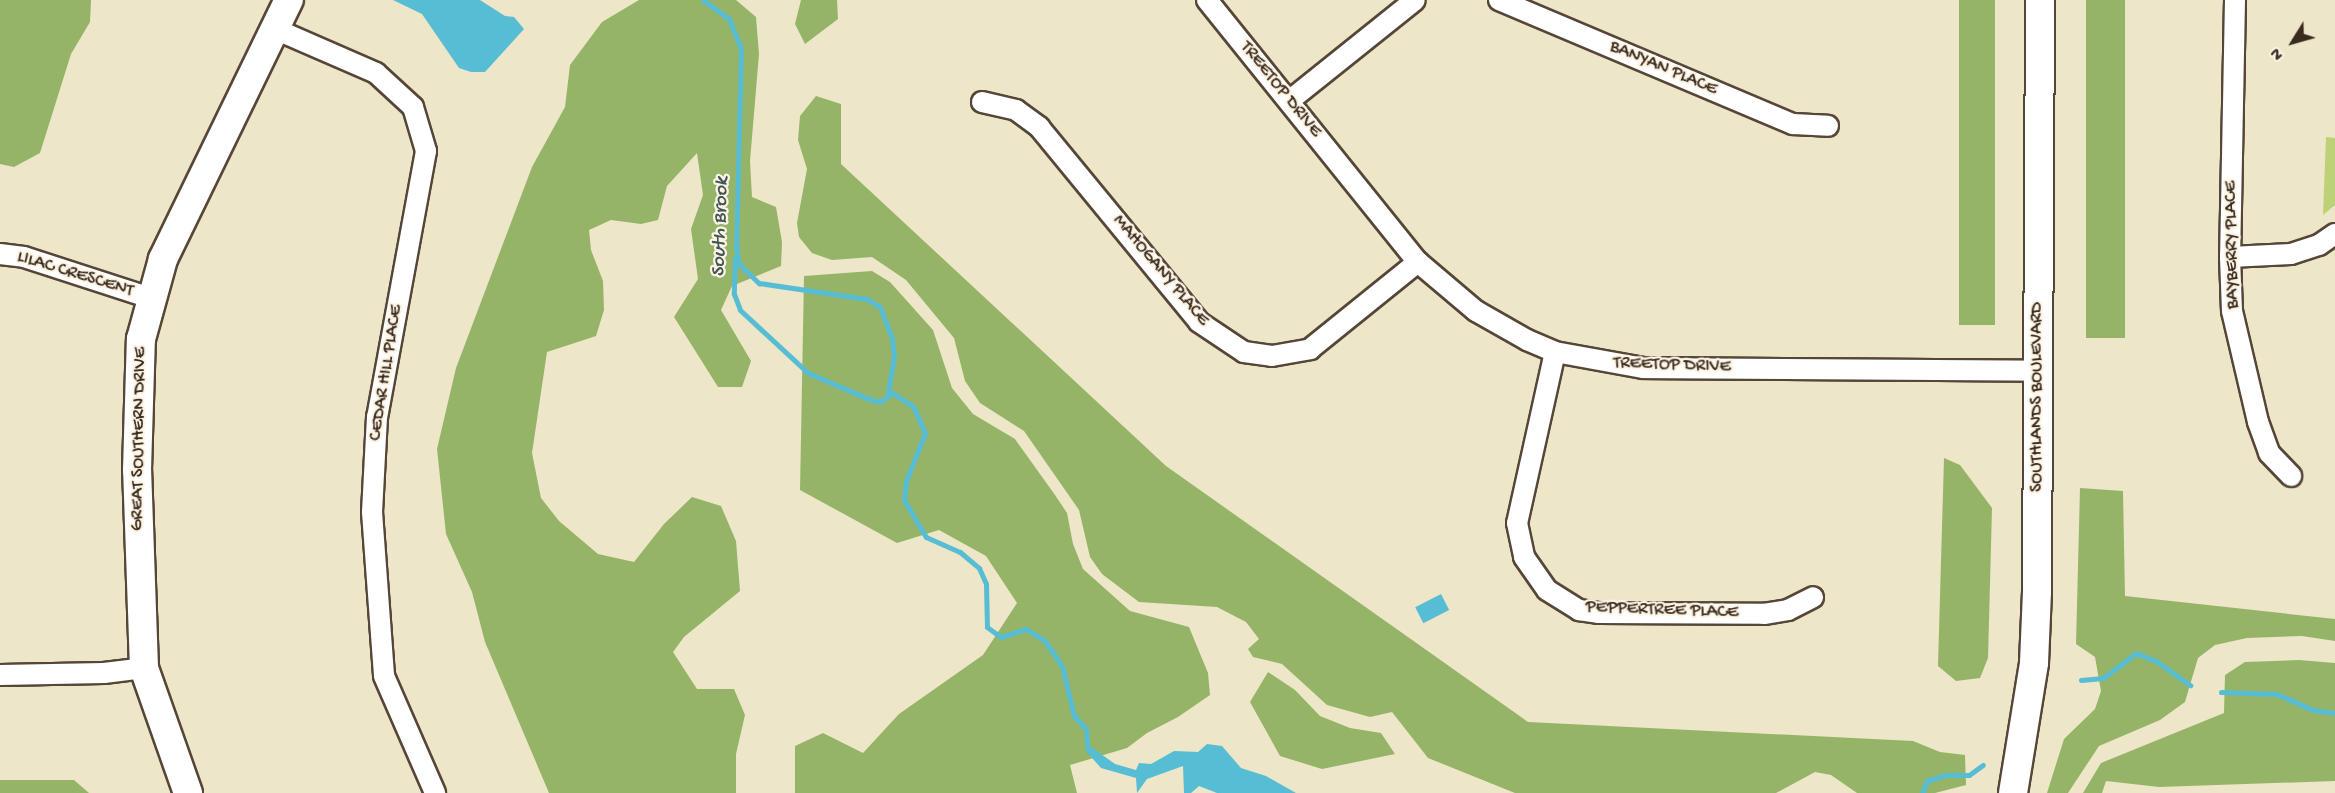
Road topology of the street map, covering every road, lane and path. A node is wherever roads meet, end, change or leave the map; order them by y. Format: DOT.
graph roads {
  1 [pos="289,0"];
  2 [pos="1207,0"];
  3 [pos="1415,0"];
  4 [pos="1499,0"];
  5 [pos="2040,0"];
  6 [pos="2235,0"];
  7 [pos="275,29"];
  8 [pos="1289,101"];
  9 [pos="982,102"];
  10 [pos="1828,126"];
  11 [pos="2335,234"];
  12 [pos="0,254"];
  13 [pos="2230,257"];
  14 [pos="1418,262"];
  15 [pos="150,298"];
  16 [pos="1555,352"];
  17 [pos="2040,371"];
  18 [pos="2291,476"];
  19 [pos="1813,597"];
  20 [pos="144,668"];
  21 [pos="0,675"];
  22 [pos="188,793"];
  23 [pos="435,793"];
  24 [pos="2013,793"];
  1 -- 7 [label="street, GREAT SOUTHERN DRIVE"];
  2 -- 8 [label="street, TREETOP DRIVE"];
  3 -- 8 [label="street"];
  4 -- 10 [label="street, BANYAN PLACE"];
  5 -- 17 [label="street, SOUTHLANDS BOULEVARD"];
  6 -- 13 [label="street, BAYBERRY PLACE"];
  7 -- 15 [label="street, GREAT SOUTHERN DRIVE"];
  7 -- 23 [label="street, CEDAR HILL PLACE"];
  8 -- 14 [label="street, TREETOP DRIVE"];
  9 -- 14 [label="street, MAHOGANY PLACE"];
  11 -- 13 [label="street"];
  12 -- 15 [label="street, LILAC CRESCENT"];
  13 -- 18 [label="street, BAYBERRY PLACE"];
  14 -- 16 [label="street, TREETOP DRIVE"];
  15 -- 20 [label="street, GREAT SOUTHERN DRIVE"];
  16 -- 17 [label="street, TREETOP DRIVE"];
  16 -- 19 [label="street, PEPPERTREE PLACE"];
  17 -- 24 [label="street, SOUTHLANDS BOULEVARD"];
  20 -- 21 [label="street"];
  20 -- 22 [label="street, GREAT SOUTHERN DRIVE"];
}
